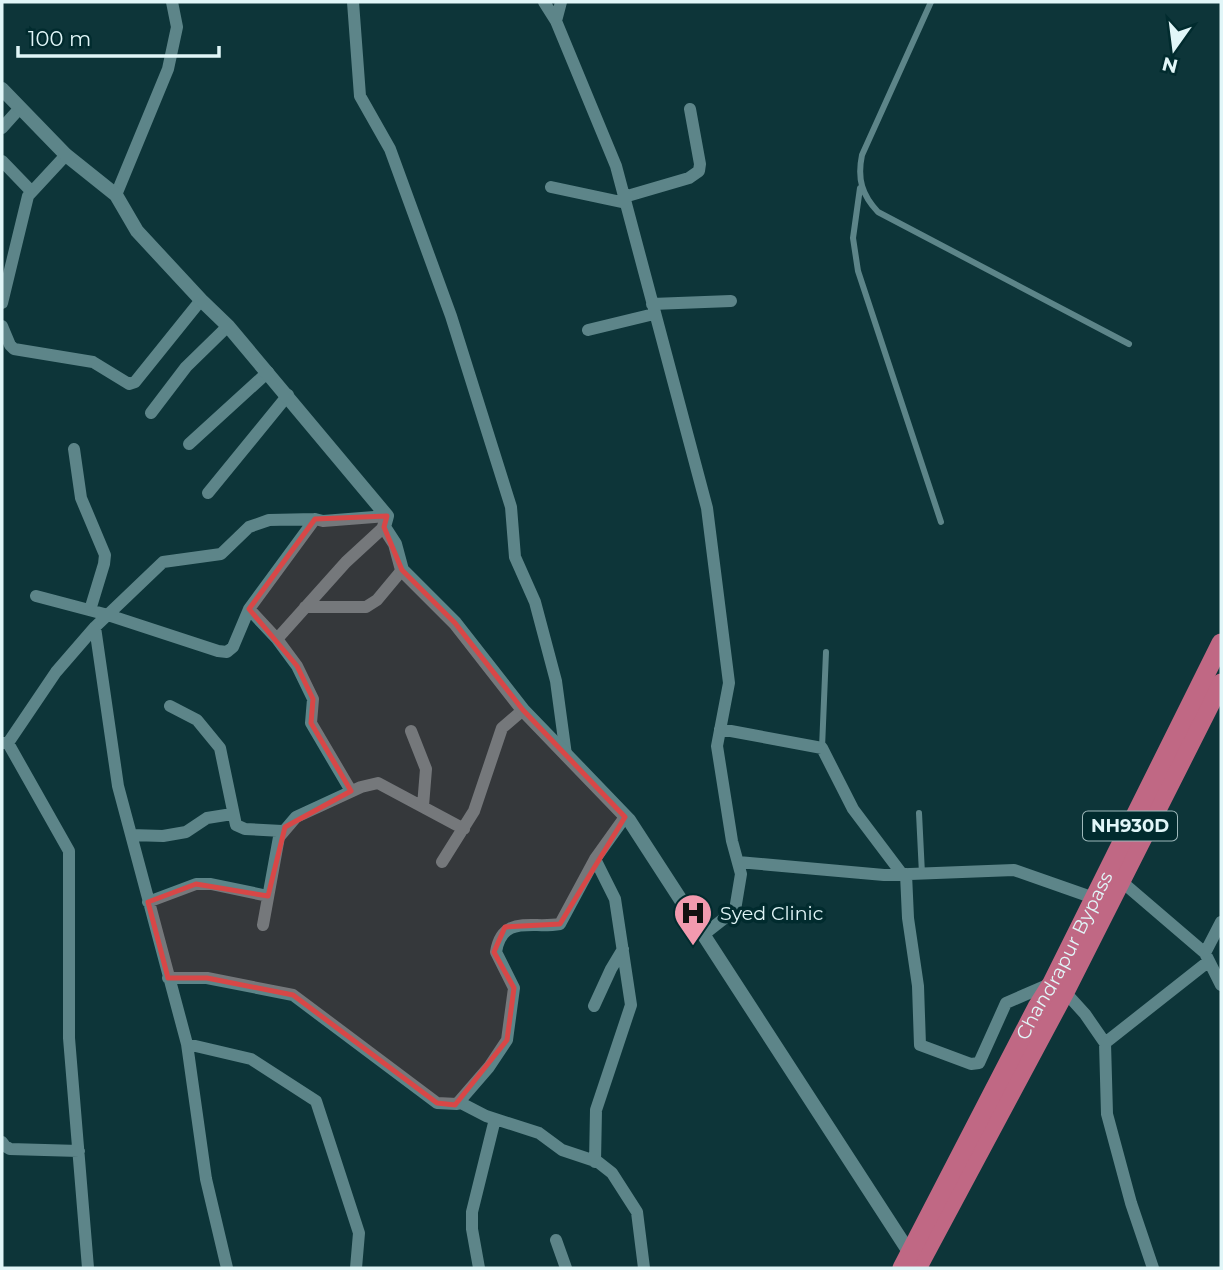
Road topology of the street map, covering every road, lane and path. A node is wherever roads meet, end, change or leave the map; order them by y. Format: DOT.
graph roads {
  1 [pos="172,2"];
  2 [pos="353,2"];
  3 [pos="544,2"];
  4 [pos="561,2"];
  5 [pos="931,2"];
  6 [pos="556,21"];
  7 [pos="2,89"];
  8 [pos="19,109"];
  9 [pos="690,109"];
  10 [pos="2,128"];
  11 [pos="66,155"];
  12 [pos="2,161"];
  13 [pos="860,185"];
  14 [pos="551,187"];
  15 [pos="31,191"];
  16 [pos="116,195"];
  17 [pos="625,200"];
  18 [pos="201,300"];
  19 [pos="731,301"];
  20 [pos="2,303"];
  21 [pos="653,309"];
  22 [pos="2,326"];
  23 [pos="228,326"];
  24 [pos="587,330"];
  25 [pos="1129,344"];
  26 [pos="268,372"];
  27 [pos="288,395"];
  28 [pos="151,414"];
  29 [pos="189,444"];
  30 [pos="74,449"];
  31 [pos="208,493"];
  32 [pos="315,519"];
  33 [pos="386,522"];
  34 [pos="941,522"];
  35 [pos="402,570"];
  36 [pos="36,596"];
  37 [pos="306,607"];
  38 [pos="249,609"];
  39 [pos="90,610"];
  40 [pos="108,615"];
  41 [pos="95,627"];
  42 [pos="277,639"];
  43 [pos="1221,643"];
  44 [pos="826,652"];
  45 [pos="1221,683"];
  46 [pos="170,706"];
  47 [pos="523,710"];
  48 [pos="1215,714"];
  49 [pos="720,729"];
  50 [pos="411,731"];
  51 [pos="5,743"];
  52 [pos="822,748"];
  53 [pos="566,755"];
  54 [pos="351,791"];
  55 [pos="423,806"];
  56 [pos="919,813"];
  57 [pos="232,814"];
  58 [pos="625,817"];
  59 [pos="287,825"];
  60 [pos="464,829"];
  61 [pos="131,835"];
  62 [pos="595,859"];
  63 [pos="442,862"];
  64 [pos="738,862"];
  65 [pos="904,874"];
  66 [pos="922,874"];
  67 [pos="1121,881"];
  68 [pos="268,896"];
  69 [pos="1094,898"];
  70 [pos="148,902"];
  71 [pos="1221,922"];
  72 [pos="263,925"];
  73 [pos="703,935"];
  74 [pos="623,948"];
  75 [pos="1207,957"];
  76 [pos="168,978"];
  77 [pos="1221,985"];
  78 [pos="1059,987"];
  79 [pos="594,1006"];
  80 [pos="1045,1011"];
  81 [pos="1105,1043"];
  82 [pos="187,1044"];
  83 [pos="457,1103"];
  84 [pos="495,1119"];
  85 [pos="2,1142"];
  86 [pos="79,1151"];
  87 [pos="595,1161"];
  88 [pos="556,1240"];
  89 [pos="88,1268"];
  90 [pos="227,1268"];
  91 [pos="356,1268"];
  92 [pos="479,1268"];
  93 [pos="566,1268"];
  94 [pos="644,1268"];
  95 [pos="902,1268"];
  96 [pos="917,1268"];
  97 [pos="925,1268"];
  98 [pos="1153,1268"];
  1 -- 16 [label="street"];
  2 -- 53 [label="street"];
  3 -- 6 [label="street"];
  4 -- 6 [label="street"];
  5 -- 13 [label="lane"];
  6 -- 17 [label="street"];
  7 -- 8 [label="street"];
  8 -- 10 [label="street"];
  8 -- 11 [label="street"];
  9 -- 17 [label="street"];
  11 -- 15 [label="street"];
  11 -- 16 [label="street"];
  12 -- 15 [label="street"];
  13 -- 25 [label="lane"];
  13 -- 34 [label="lane"];
  14 -- 17 [label="street"];
  15 -- 20 [label="street"];
  16 -- 18 [label="street"];
  17 -- 21 [label="street"];
  18 -- 22 [label="street"];
  18 -- 23 [label="street"];
  19 -- 21 [label="street"];
  21 -- 24 [label="street"];
  21 -- 49 [label="street"];
  23 -- 26 [label="street"];
  23 -- 28 [label="street"];
  26 -- 27 [label="street"];
  26 -- 29 [label="street"];
  27 -- 31 [label="street"];
  27 -- 33 [label="street"];
  30 -- 39 [label="street"];
  32 -- 33 [label="street"];
  32 -- 38 [label="street"];
  32 -- 40 [label="street"];
  33 -- 35 [label="street"];
  33 -- 37 [label="street"];
  35 -- 37 [label="street"];
  35 -- 47 [label="street"];
  36 -- 39 [label="street"];
  37 -- 42 [label="street"];
  38 -- 40 [label="street"];
  38 -- 42 [label="street"];
  39 -- 40 [label="street"];
  40 -- 41 [label="street"];
  41 -- 51 [label="street"];
  41 -- 61 [label="street"];
  42 -- 54 [label="street"];
  43 -- 69 [label="highway, Chandrapur Bypass / NH930D"];
  44 -- 52 [label="lane"];
  45 -- 48 [label="highway, Chandrapur Bypass / NH930D"];
  46 -- 57 [label="street"];
  47 -- 53 [label="street"];
  47 -- 60 [label="street"];
  48 -- 67 [label="highway, Chandrapur Bypass / NH930D"];
  49 -- 52 [label="street"];
  49 -- 64 [label="street"];
  50 -- 55 [label="street"];
  51 -- 86 [label="street"];
  52 -- 65 [label="street"];
  53 -- 58 [label="street"];
  54 -- 55 [label="street"];
  54 -- 59 [label="street"];
  55 -- 60 [label="street"];
  56 -- 66 [label="lane"];
  57 -- 59 [label="street"];
  57 -- 61 [label="street"];
  58 -- 62 [label="street"];
  58 -- 73 [label="street"];
  59 -- 68 [label="street"];
  60 -- 63 [label="street"];
  61 -- 70 [label="street"];
  62 -- 74 [label="street"];
  62 -- 83 [label="street"];
  64 -- 65 [label="street"];
  64 -- 73 [label="street"];
  65 -- 66 [label="street"];
  65 -- 78 [label="street"];
  66 -- 69 [label="street"];
  67 -- 75 [label="street"];
  67 -- 78 [label="highway, Chandrapur Bypass / NH930D"];
  68 -- 70 [label="street"];
  68 -- 72 [label="street"];
  69 -- 78 [label="highway, Chandrapur Bypass / NH930D"];
  70 -- 76 [label="street"];
  71 -- 75 [label="street"];
  73 -- 97 [label="street"];
  74 -- 79 [label="street"];
  74 -- 87 [label="street"];
  75 -- 77 [label="street"];
  75 -- 81 [label="street"];
  76 -- 82 [label="street"];
  76 -- 83 [label="street"];
  78 -- 80 [label="highway, Chandrapur Bypass / NH930D"];
  78 -- 81 [label="street"];
  80 -- 95 [label="highway, Chandrapur Bypass / NH930D"];
  80 -- 96 [label="highway, Chandrapur Bypass / NH930D"];
  81 -- 98 [label="street"];
  82 -- 90 [label="street"];
  82 -- 91 [label="street"];
  83 -- 84 [label="street"];
  84 -- 87 [label="street"];
  84 -- 92 [label="street"];
  85 -- 86 [label="street"];
  86 -- 89 [label="street"];
  87 -- 94 [label="street"];
  88 -- 93 [label="street"];
}
